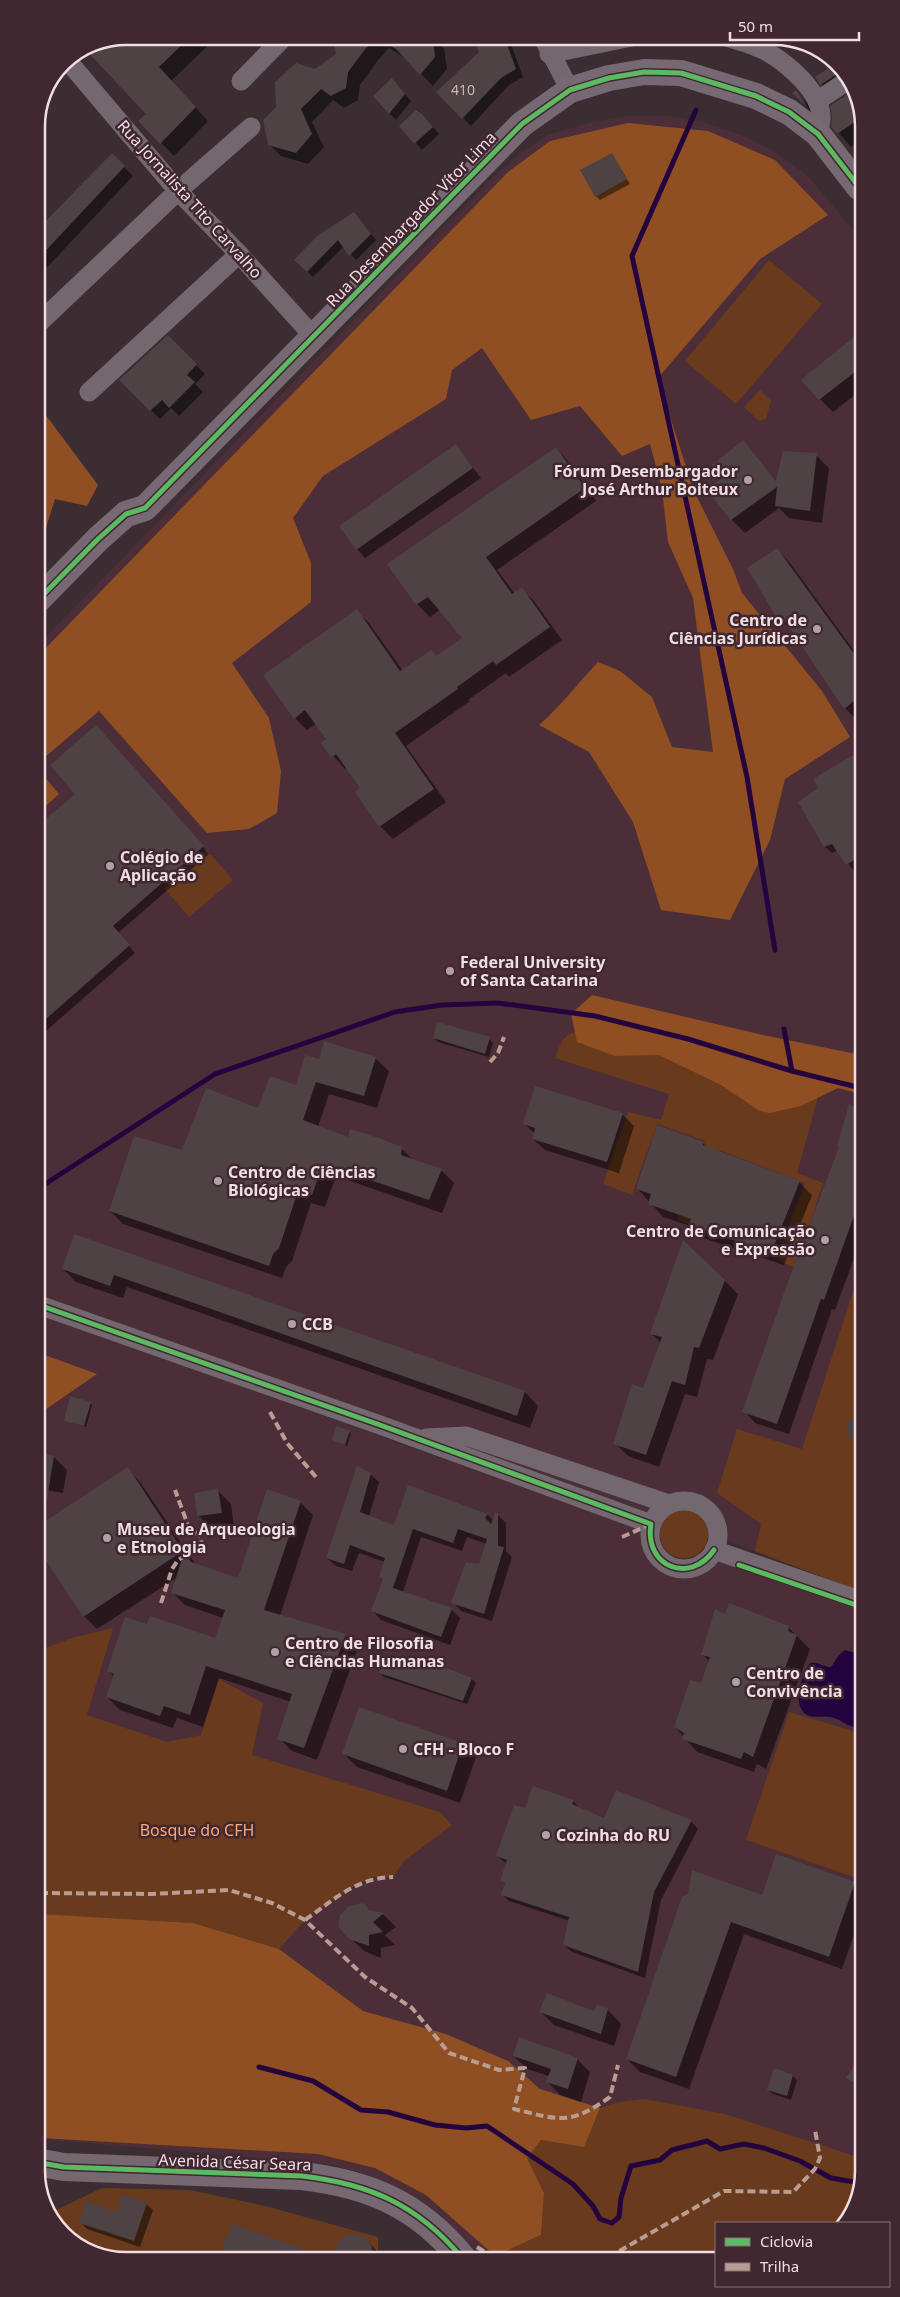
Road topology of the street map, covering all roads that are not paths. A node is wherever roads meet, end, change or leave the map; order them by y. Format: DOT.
graph roads {
  1 [pos="276,45"];
  2 [pos="546,45"];
  3 [pos="592,45"];
  4 [pos="753,45"];
  5 [pos="549,54"];
  6 [pos="72,67"];
  7 [pos="241,81"];
  8 [pos="842,83"];
  9 [pos="570,90"];
  10 [pos="817,101"];
  11 [pos="251,127"];
  12 [pos="818,134"];
  13 [pos="855,182"];
  14 [pos="178,191"];
  15 [pos="239,254"];
  16 [pos="45,317"];
  17 [pos="314,337"];
  18 [pos="89,392"];
  19 [pos="45,594"];
  20 [pos="45,1307"];
  21 [pos="418,1439"];
  22 [pos="669,1504"];
  23 [pos="651,1524"];
  24 [pos="714,1550"];
  25 [pos="855,1599"];
  26 [pos="45,2164"];
  27 [pos="457,2252"];
  1 -- 7 [label="street"];
  2 -- 5 [label="street"];
  3 -- 5 [label="street"];
  4 -- 10 [label="street"];
  5 -- 9 [label="street"];
  6 -- 14 [label="street, Rua Jornalista Tito Carvalho"];
  8 -- 10 [label="street"];
  9 -- 12 [label="main road, Rua Desembargador Vítor Lima"];
  9 -- 17 [label="main road, Rua Desembargador Vítor Lima"];
  10 -- 12 [label="street"];
  11 -- 14 [label="street"];
  12 -- 13 [label="main road, Rua Desembargador Vítor Lima"];
  14 -- 15 [label="street, Rua Jornalista Tito Carvalho"];
  14 -- 16 [label="street"];
  15 -- 17 [label="street, Rua Jornalista Tito Carvalho"];
  15 -- 18 [label="street"];
  17 -- 19 [label="main road, Rua Desembargador Vítor Lima"];
  20 -- 21 [label="street"];
  21 -- 22 [label="street"];
  21 -- 23 [label="street"];
  22 -- 23 [label="street"];
  22 -- 24 [label="street"];
  23 -- 24 [label="street"];
  24 -- 25 [label="street"];
  26 -- 27 [label="main road, Avenida César Seara"];
}
